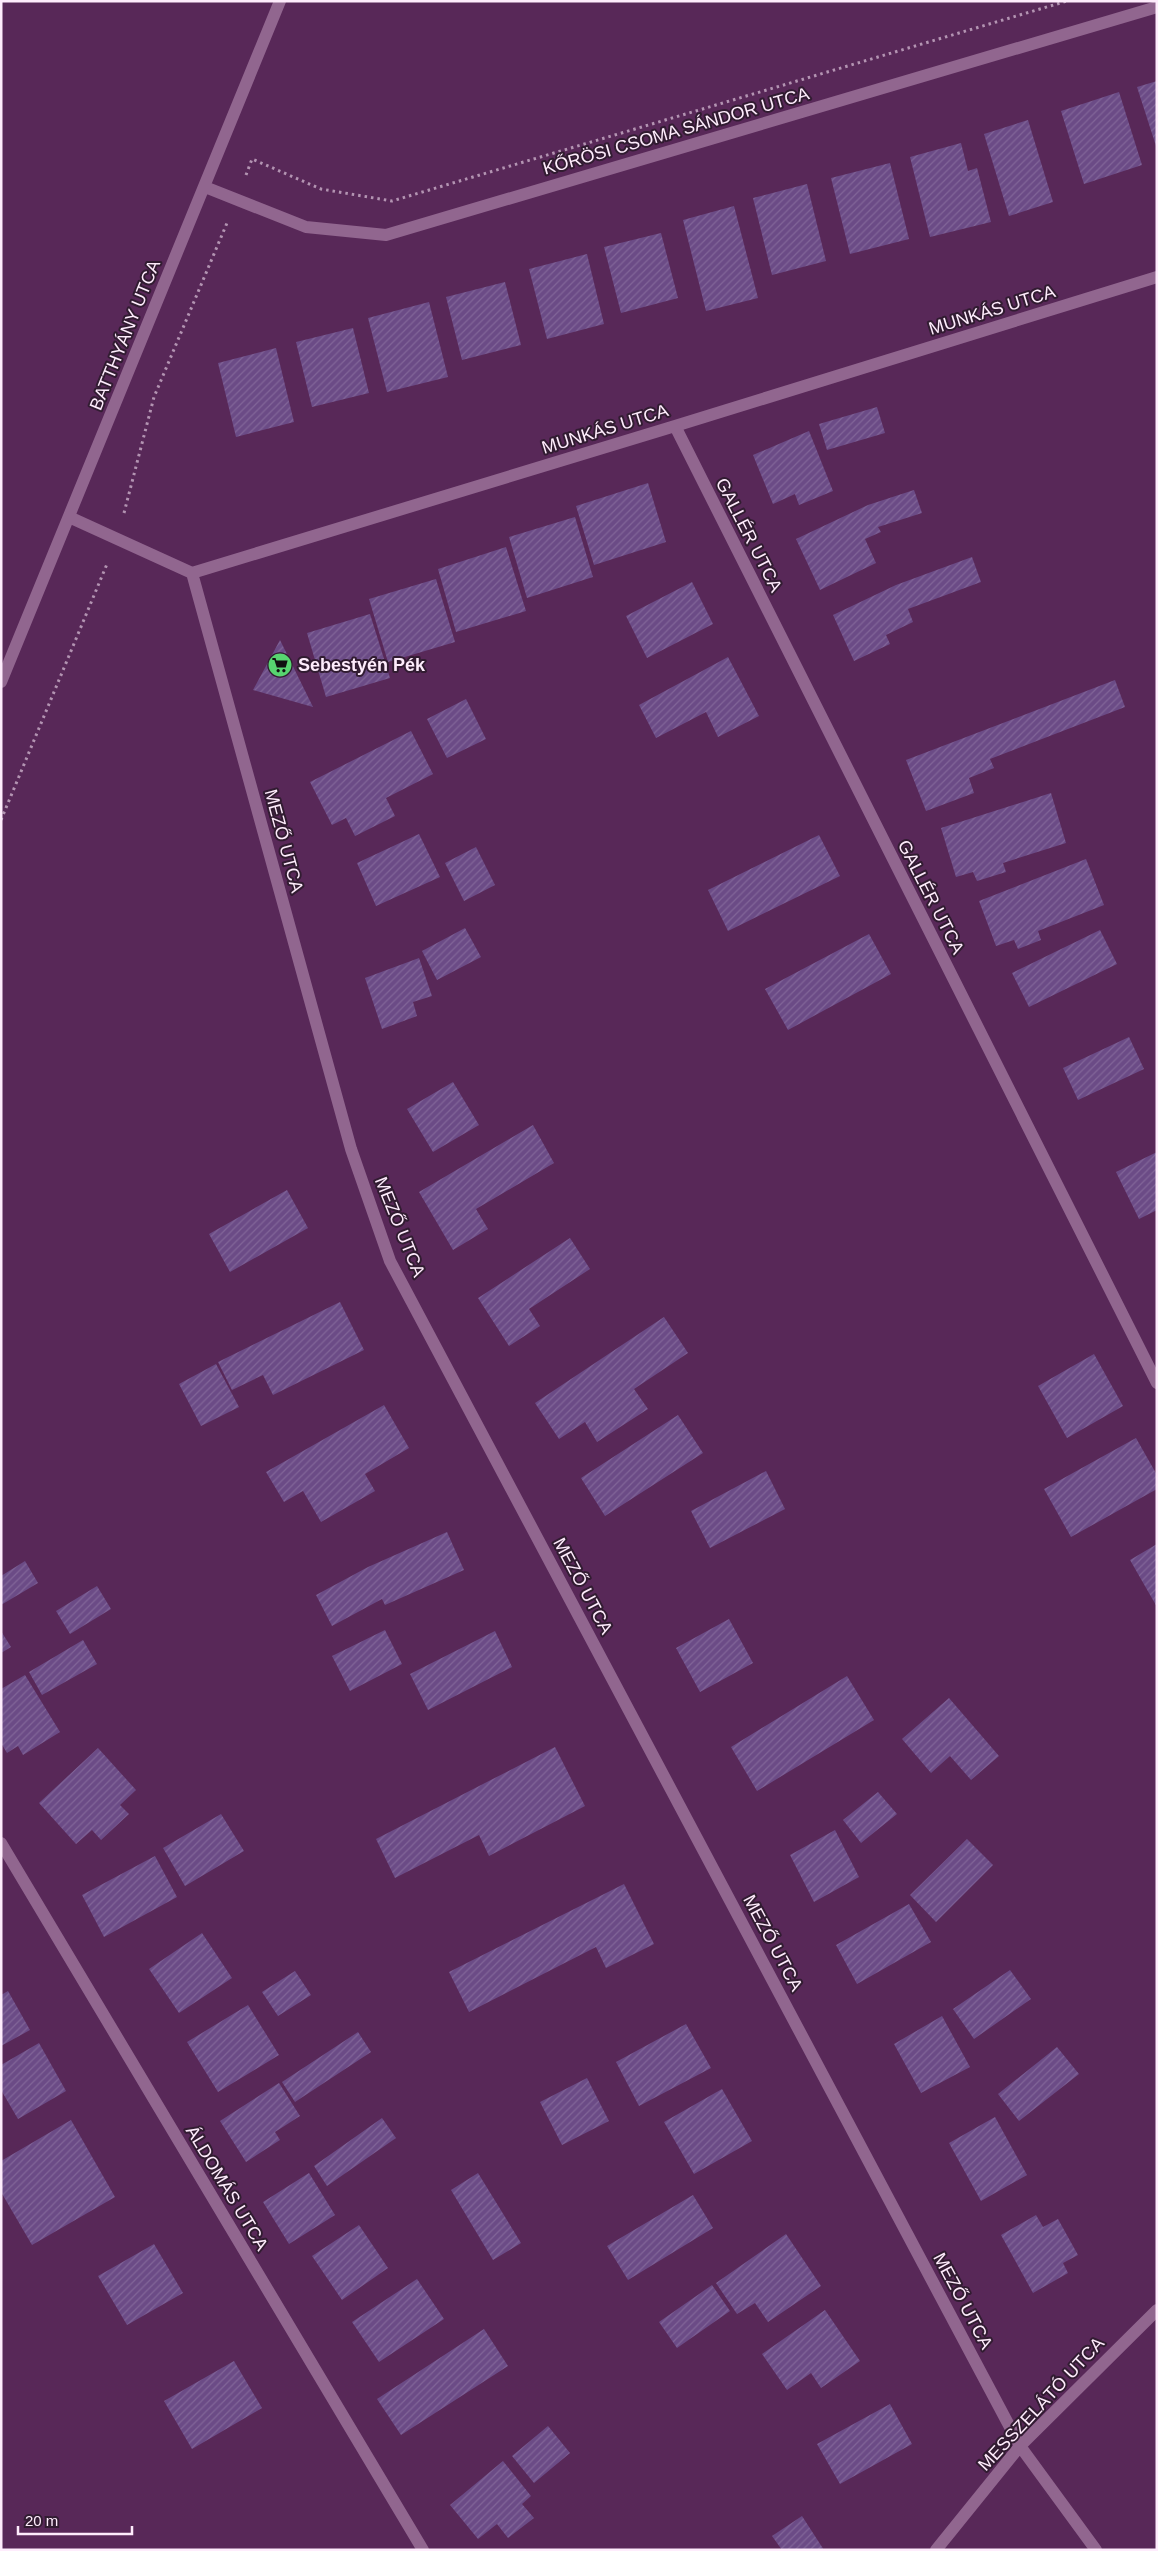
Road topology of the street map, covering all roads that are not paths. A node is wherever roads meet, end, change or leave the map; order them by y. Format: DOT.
graph roads {
  1 [pos="280,1"];
  2 [pos="1157,7"];
  3 [pos="205,187"];
  4 [pos="1157,277"];
  5 [pos="675,426"];
  6 [pos="69,516"];
  7 [pos="192,573"];
  8 [pos="1,682"];
  9 [pos="1157,1383"];
  10 [pos="1,1843"];
  11 [pos="1157,2310"];
  12 [pos="1020,2446"];
  13 [pos="423,2550"];
  14 [pos="936,2550"];
  15 [pos="1096,2550"];
  1 -- 3 [label="street, BATTHYÁNY UTCA"];
  2 -- 3 [label="street, KŐRÖSI CSOMA SÁNDOR UTCA"];
  3 -- 6 [label="street, BATTHYÁNY UTCA"];
  4 -- 5 [label="street, MUNKÁS UTCA"];
  5 -- 7 [label="street, MUNKÁS UTCA"];
  5 -- 9 [label="street, GALLÉR UTCA"];
  6 -- 7 [label="street"];
  6 -- 8 [label="street, BATTHYÁNY UTCA"];
  7 -- 12 [label="street, MEZŐ UTCA"];
  10 -- 13 [label="street, ÁLDOMÁS UTCA"];
  11 -- 12 [label="street, MESSZELÁTÓ UTCA"];
  12 -- 14 [label="street, MESSZELÁTÓ UTCA"];
  12 -- 15 [label="street, MEZŐ UTCA"];
}
